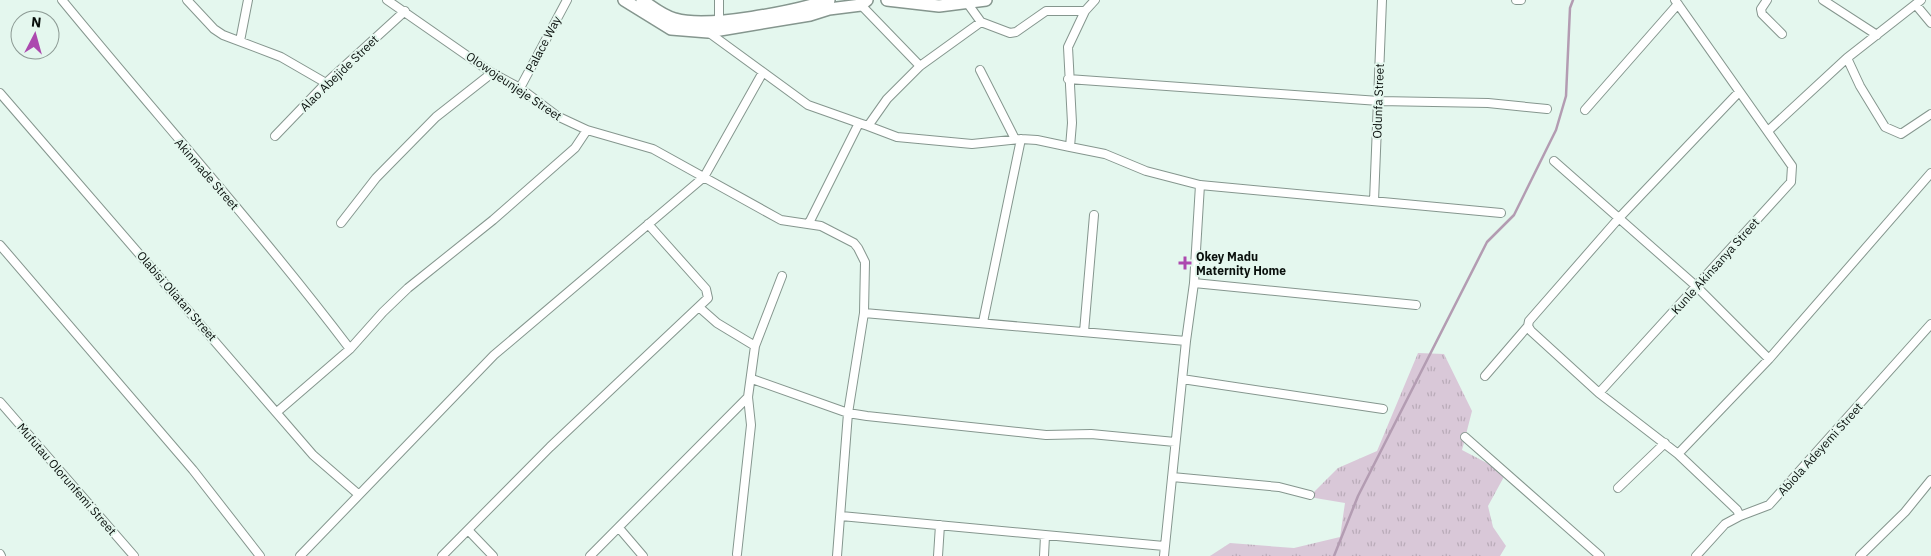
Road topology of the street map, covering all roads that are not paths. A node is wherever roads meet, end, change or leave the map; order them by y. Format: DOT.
graph roads {
  1 [pos="62,0"];
  2 [pos="187,0"];
  3 [pos="248,0"];
  4 [pos="387,0"];
  5 [pos="567,0"];
  6 [pos="624,0"];
  7 [pos="642,0"];
  8 [pos="719,0"];
  9 [pos="829,0"];
  10 [pos="886,0"];
  11 [pos="986,0"];
  12 [pos="1095,0"];
  13 [pos="1382,0"];
  14 [pos="1516,0"];
  15 [pos="1521,0"];
  16 [pos="1768,0"];
  17 [pos="1823,0"];
  18 [pos="1676,2"];
  19 [pos="1918,2"];
  20 [pos="864,3"];
  21 [pos="968,4"];
  22 [pos="405,11"];
  23 [pos="1085,11"];
  24 [pos="719,20"];
  25 [pos="982,22"];
  26 [pos="1931,23"];
  27 [pos="708,32"];
  28 [pos="1782,34"];
  29 [pos="1877,35"];
  30 [pos="240,41"];
  31 [pos="1847,58"];
  32 [pos="920,66"];
  33 [pos="980,70"];
  34 [pos="763,72"];
  35 [pos="492,73"];
  36 [pos="1068,79"];
  37 [pos="326,82"];
  38 [pos="520,88"];
  39 [pos="1739,92"];
  40 [pos="0,93"];
  41 [pos="1379,101"];
  42 [pos="1546,109"];
  43 [pos="1585,110"];
  44 [pos="1931,114"];
  45 [pos="859,123"];
  46 [pos="868,126"];
  47 [pos="587,130"];
  48 [pos="1768,131"];
  49 [pos="275,136"];
  50 [pos="1018,139"];
  51 [pos="1070,148"];
  52 [pos="1554,160"];
  53 [pos="1931,173"];
  54 [pos="704,177"];
  55 [pos="1200,185"];
  56 [pos="1374,201"];
  57 [pos="1501,213"];
  58 [pos="1094,215"];
  59 [pos="1618,218"];
  60 [pos="341,223"];
  61 [pos="809,223"];
  62 [pos="648,224"];
  63 [pos="0,245"];
  64 [pos="782,276"];
  65 [pos="1194,283"];
  66 [pos="1696,286"];
  67 [pos="1416,305"];
  68 [pos="700,308"];
  69 [pos="864,313"];
  70 [pos="983,322"];
  71 [pos="1931,324"];
  72 [pos="1528,326"];
  73 [pos="1084,332"];
  74 [pos="1186,341"];
  75 [pos="755,346"];
  76 [pos="350,349"];
  77 [pos="1769,359"];
  78 [pos="1485,376"];
  79 [pos="1182,379"];
  80 [pos="752,380"];
  81 [pos="1599,393"];
  82 [pos="748,397"];
  83 [pos="0,402"];
  84 [pos="1383,408"];
  85 [pos="277,412"];
  86 [pos="848,413"];
  87 [pos="1465,437"];
  88 [pos="1175,442"];
  89 [pos="1665,444"];
  90 [pos="1678,454"];
  91 [pos="1172,477"];
  92 [pos="1931,480"];
  93 [pos="1618,488"];
  94 [pos="358,494"];
  95 [pos="1310,495"];
  96 [pos="841,516"];
  97 [pos="1740,516"];
  98 [pos="940,525"];
  99 [pos="619,528"];
  100 [pos="468,530"];
  101 [pos="1045,536"];
  102 [pos="1164,546"];
  103 [pos="738,554"];
  104 [pos="134,556"];
  105 [pos="260,556"];
  106 [pos="300,556"];
  107 [pos="442,556"];
  108 [pos="493,556"];
  109 [pos="590,556"];
  110 [pos="643,556"];
  111 [pos="837,556"];
  112 [pos="938,556"];
  113 [pos="1044,556"];
  114 [pos="1164,556"];
  115 [pos="1600,556"];
  116 [pos="1696,556"];
  117 [pos="1860,556"];
  1 -- 76 [label="street, Akinmade Street"];
  2 -- 30 [label="street"];
  3 -- 30 [label="street"];
  4 -- 22 [label="street, Olowojeunjeje Street"];
  5 -- 38 [label="street, Palace Way"];
  6 -- 27 [label="main road"];
  7 -- 24 [label="main road"];
  8 -- 24 [label="street"];
  9 -- 24 [label="main road"];
  10 -- 21 [label="main road"];
  11 -- 21 [label="main road"];
  12 -- 23 [label="street"];
  13 -- 41 [label="street, Odunfa Street"];
  14 -- 15 [label="street"];
  16 -- 28 [label="street"];
  17 -- 29 [label="street"];
  18 -- 39 [label="street, Kunle Akinsanya Street"];
  18 -- 43 [label="street"];
  19 -- 26 [label="street"];
  19 -- 29 [label="street"];
  20 -- 27 [label="main road"];
  20 -- 32 [label="street"];
  21 -- 25 [label="street"];
  22 -- 35 [label="street, Olowojeunjeje Street"];
  22 -- 37 [label="street, Alao Abejide Street"];
  23 -- 25 [label="street"];
  23 -- 36 [label="street"];
  25 -- 32 [label="street"];
  27 -- 34 [label="street"];
  29 -- 31 [label="street"];
  30 -- 37 [label="street"];
  31 -- 44 [label="street"];
  31 -- 48 [label="street"];
  32 -- 46 [label="street"];
  33 -- 50 [label="street"];
  34 -- 45 [label="street"];
  34 -- 54 [label="street"];
  35 -- 38 [label="street, Olowojeunjeje Street"];
  35 -- 60 [label="street"];
  36 -- 41 [label="street"];
  36 -- 51 [label="street"];
  37 -- 49 [label="street, Alao Abejide Street"];
  38 -- 47 [label="street, Olowojeunjeje Street"];
  39 -- 48 [label="street, Kunle Akinsanya Street"];
  39 -- 59 [label="street"];
  40 -- 85 [label="street, Olabisi Oliatan Street"];
  41 -- 42 [label="street"];
  41 -- 56 [label="street, Odunfa Street"];
  45 -- 46 [label="street"];
  45 -- 61 [label="street"];
  46 -- 50 [label="street"];
  47 -- 54 [label="street, Olowojeunjeje Street"];
  47 -- 76 [label="street"];
  48 -- 66 [label="street, Kunle Akinsanya Street"];
  50 -- 51 [label="street"];
  50 -- 70 [label="street"];
  51 -- 55 [label="street"];
  52 -- 59 [label="street"];
  53 -- 77 [label="street"];
  54 -- 61 [label="street, Olowojeunjeje Street"];
  54 -- 62 [label="street"];
  55 -- 56 [label="street"];
  55 -- 65 [label="street"];
  56 -- 57 [label="street"];
  58 -- 73 [label="street"];
  59 -- 66 [label="street"];
  59 -- 72 [label="street"];
  61 -- 69 [label="street, Olowojeunjeje Street"];
  62 -- 68 [label="street"];
  62 -- 94 [label="street"];
  63 -- 105 [label="street"];
  64 -- 75 [label="street"];
  65 -- 67 [label="street"];
  65 -- 74 [label="street"];
  66 -- 77 [label="street"];
  66 -- 81 [label="street, Kunle Akinsanya Street"];
  68 -- 75 [label="street"];
  68 -- 100 [label="street"];
  69 -- 70 [label="street"];
  69 -- 86 [label="street, Olowojeunjeje Street"];
  70 -- 73 [label="street"];
  71 -- 97 [label="street, Abiola Adeyemi Street"];
  72 -- 78 [label="street"];
  72 -- 81 [label="street"];
  73 -- 74 [label="street"];
  74 -- 79 [label="street"];
  75 -- 80 [label="street"];
  76 -- 85 [label="street"];
  77 -- 90 [label="street"];
  79 -- 84 [label="street"];
  79 -- 88 [label="street"];
  80 -- 82 [label="street"];
  80 -- 86 [label="street"];
  81 -- 89 [label="street"];
  82 -- 99 [label="street"];
  82 -- 103 [label="street"];
  83 -- 104 [label="street, Mufutau Olorunfemi Street"];
  85 -- 94 [label="street, Olabisi Oliatan Street"];
  86 -- 88 [label="street"];
  86 -- 96 [label="street, Olowojeunjeje Street"];
  87 -- 115 [label="street"];
  88 -- 91 [label="street"];
  89 -- 90 [label="street"];
  89 -- 93 [label="street"];
  90 -- 97 [label="street"];
  91 -- 95 [label="street"];
  91 -- 102 [label="street"];
  92 -- 117 [label="street"];
  94 -- 106 [label="street"];
  96 -- 98 [label="street"];
  96 -- 111 [label="street, Olowojeunjeje Street"];
  97 -- 116 [label="street, Abiola Adeyemi Street"];
  98 -- 101 [label="street"];
  98 -- 112 [label="street"];
  99 -- 109 [label="street"];
  99 -- 110 [label="street"];
  100 -- 107 [label="street"];
  100 -- 108 [label="street"];
  101 -- 102 [label="street"];
  101 -- 113 [label="street"];
  102 -- 114 [label="street"];
}
